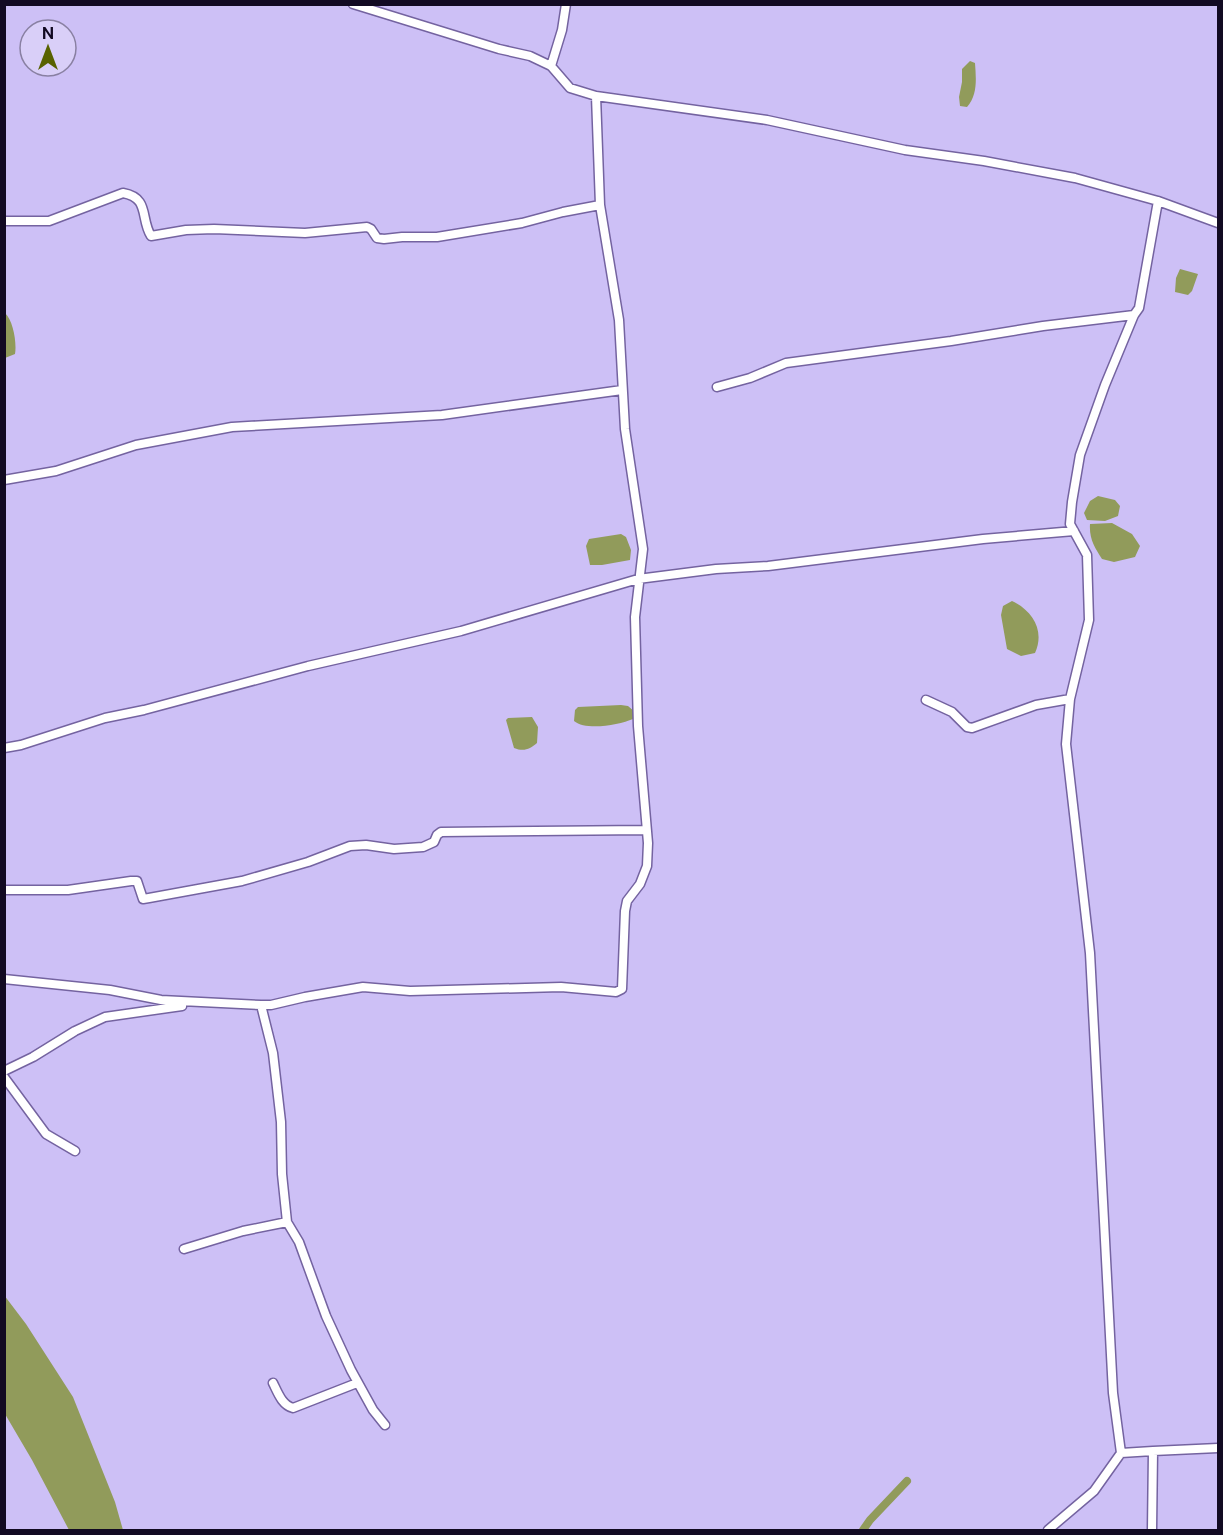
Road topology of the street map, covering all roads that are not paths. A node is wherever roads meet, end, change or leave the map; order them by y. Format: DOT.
graph roads {
  1 [pos="354,4"];
  2 [pos="566,4"];
  3 [pos="551,66"];
  4 [pos="596,96"];
  5 [pos="1158,201"];
  6 [pos="600,205"];
  7 [pos="4,221"];
  8 [pos="1218,223"];
  9 [pos="1134,315"];
  10 [pos="717,387"];
  11 [pos="622,390"];
  12 [pos="4,480"];
  13 [pos="1074,531"];
  14 [pos="638,579"];
  15 [pos="926,699"];
  16 [pos="1070,699"];
  17 [pos="4,748"];
  18 [pos="646,830"];
  19 [pos="4,890"];
  20 [pos="4,979"];
  21 [pos="197,1003"];
  22 [pos="261,1005"];
  23 [pos="4,1071"];
  24 [pos="4,1077"];
  25 [pos="75,1151"];
  26 [pos="287,1222"];
  27 [pos="184,1249"];
  28 [pos="273,1383"];
  29 [pos="357,1383"];
  30 [pos="385,1425"];
  31 [pos="1218,1448"];
  32 [pos="1153,1451"];
  33 [pos="1121,1453"];
  34 [pos="1048,1530"];
  35 [pos="1152,1530"];
  1 -- 3 [label="street"];
  2 -- 3 [label="street"];
  3 -- 4 [label="street"];
  4 -- 5 [label="street"];
  4 -- 6 [label="street"];
  5 -- 8 [label="street"];
  5 -- 9 [label="street"];
  6 -- 7 [label="street"];
  6 -- 11 [label="street"];
  9 -- 10 [label="street"];
  9 -- 13 [label="street"];
  11 -- 12 [label="street"];
  11 -- 14 [label="street"];
  13 -- 14 [label="street"];
  13 -- 16 [label="street"];
  14 -- 17 [label="street"];
  14 -- 18 [label="street"];
  15 -- 16 [label="street"];
  16 -- 33 [label="street"];
  18 -- 19 [label="street"];
  18 -- 22 [label="street"];
  20 -- 21 [label="street"];
  21 -- 22 [label="street"];
  21 -- 23 [label="street"];
  22 -- 26 [label="street"];
  24 -- 25 [label="street"];
  26 -- 27 [label="street"];
  26 -- 29 [label="street"];
  28 -- 29 [label="street"];
  29 -- 30 [label="street"];
  31 -- 32 [label="street"];
  32 -- 33 [label="street"];
  32 -- 35 [label="street"];
  33 -- 34 [label="street"];
}
